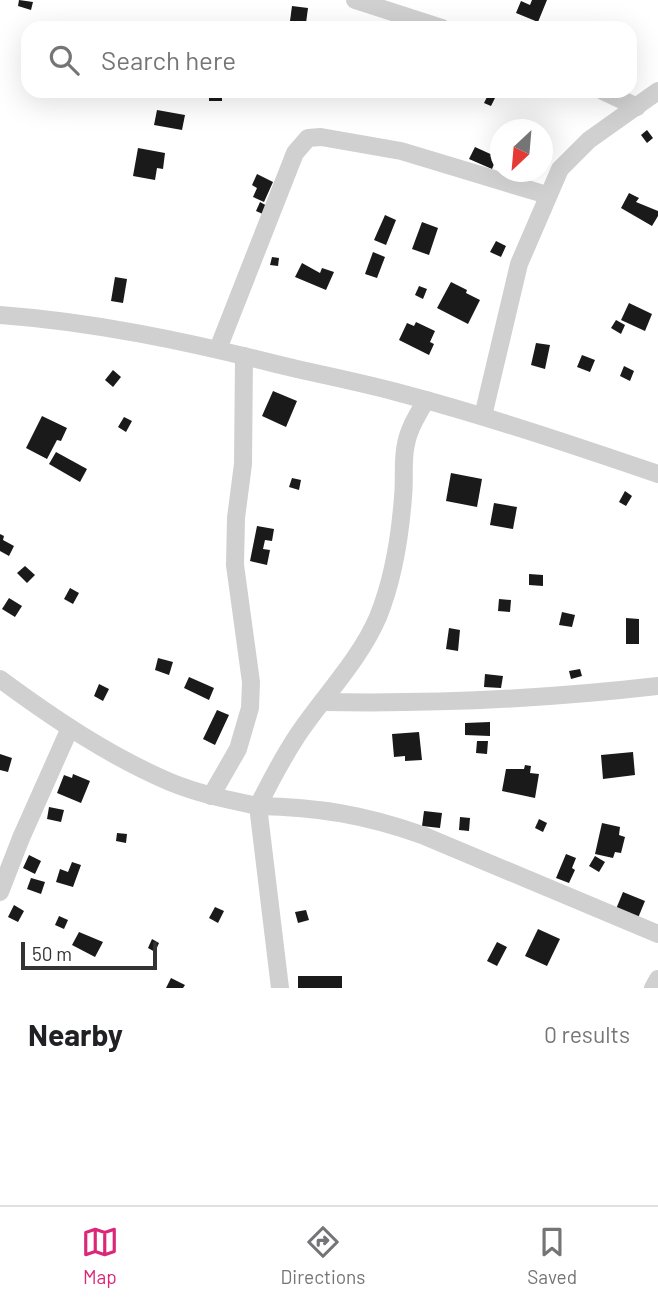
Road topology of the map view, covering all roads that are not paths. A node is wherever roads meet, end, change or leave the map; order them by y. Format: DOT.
graph roads {
  1 [pos="355,0"];
  2 [pos="420,21"];
  3 [pos="658,91"];
  4 [pos="618,98"];
  5 [pos="637,107"];
  6 [pos="547,195"];
  7 [pos="0,315"];
  8 [pos="218,349"];
  9 [pos="244,356"];
  10 [pos="426,400"];
  11 [pos="483,416"];
  12 [pos="658,474"];
  13 [pos="0,679"];
  14 [pos="658,686"];
  15 [pos="322,702"];
  16 [pos="70,728"];
  17 [pos="211,796"];
  18 [pos="258,806"];
  19 [pos="0,892"];
  20 [pos="658,934"];
  21 [pos="658,979"];
  22 [pos="280,988"];
  23 [pos="653,988"];
  1 -- 2 [label="street"];
  3 -- 5 [label="street"];
  4 -- 5 [label="street"];
  5 -- 6 [label="street"];
  6 -- 8 [label="street"];
  6 -- 11 [label="street"];
  7 -- 8 [label="street"];
  8 -- 9 [label="street"];
  9 -- 10 [label="street"];
  9 -- 17 [label="street"];
  10 -- 11 [label="street"];
  10 -- 15 [label="street"];
  11 -- 12 [label="street"];
  13 -- 16 [label="street"];
  14 -- 15 [label="street"];
  15 -- 18 [label="street"];
  16 -- 17 [label="street"];
  16 -- 19 [label="street"];
  17 -- 18 [label="street"];
  18 -- 20 [label="street"];
  18 -- 22 [label="street"];
  21 -- 23 [label="street"];
}
